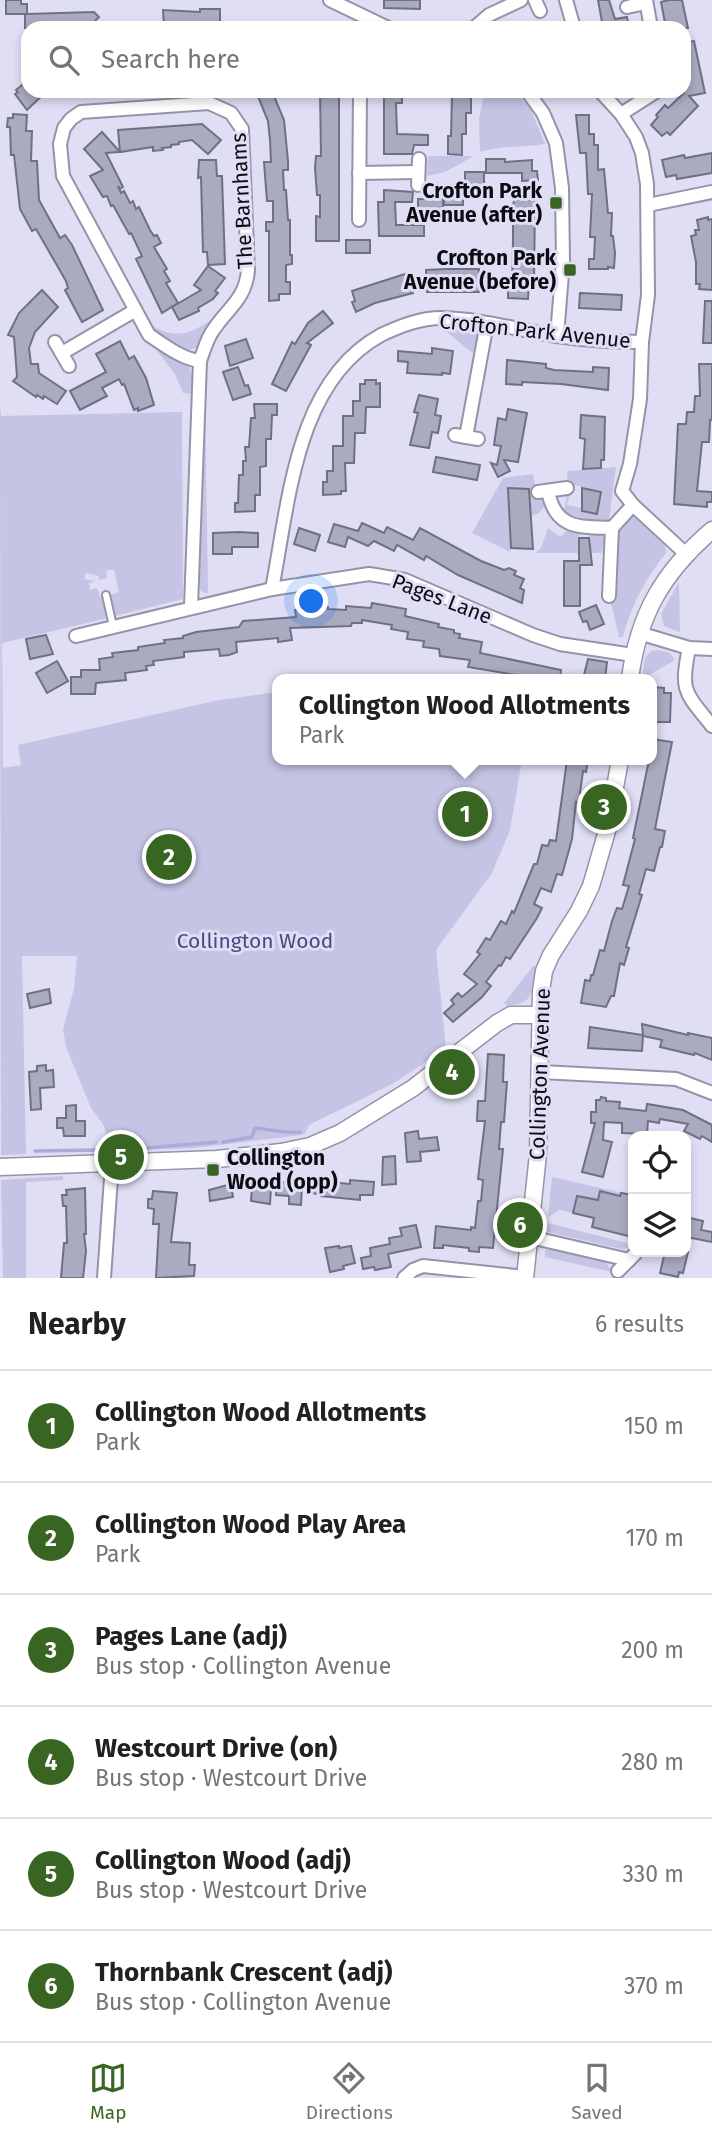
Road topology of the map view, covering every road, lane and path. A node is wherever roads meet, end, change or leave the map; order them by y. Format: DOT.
graph roads {
  1 [pos="330,0"];
  2 [pos="521,0"];
  3 [pos="566,0"];
  4 [pos="646,1"];
  5 [pos="627,7"];
  6 [pos="360,21"];
  7 [pos="482,21"];
  8 [pos="572,21"];
  9 [pos="650,21"];
  10 [pos="360,98"];
  11 [pos="532,98"];
  12 [pos="606,98"];
  13 [pos="646,98"];
  14 [pos="621,114"];
  15 [pos="418,172"];
  16 [pos="359,173"];
  17 [pos="712,192"];
  18 [pos="648,205"];
  19 [pos="359,220"];
  20 [pos="134,311"];
  21 [pos="487,323"];
  22 [pos="557,336"];
  23 [pos="642,342"];
  24 [pos="200,360"];
  25 [pos="69,366"];
  26 [pos="466,437"];
  27 [pos="567,488"];
  28 [pos="633,505"];
  29 [pos="612,528"];
  30 [pos="712,530"];
  31 [pos="685,554"];
  32 [pos="272,589"];
  33 [pos="106,595"];
  34 [pos="609,596"];
  35 [pos="191,607"];
  36 [pos="113,626"];
  37 [pos="639,633"];
  38 [pos="89,647"];
  39 [pos="689,648"];
  40 [pos="712,649"];
  41 [pos="633,654"];
  42 [pos="631,674"];
  43 [pos="712,726"];
  44 [pos="619,765"];
  45 [pos="540,1015"];
  46 [pos="541,1072"];
  47 [pos="712,1093"];
  48 [pos="112,1164"];
  49 [pos="0,1167"];
  50 [pos="530,1237"];
  51 [pos="618,1271"];
  52 [pos="104,1278"];
  53 [pos="404,1278"];
  54 [pos="525,1278"];
  1 -- 6 [label="street"];
  2 -- 7 [label="street"];
  3 -- 8 [label="street"];
  4 -- 5 [label="street"];
  4 -- 9 [label="street"];
  10 -- 16 [label="street"];
  11 -- 22 [label="street"];
  12 -- 14 [label="street"];
  13 -- 14 [label="street"];
  14 -- 18 [label="street"];
  15 -- 16 [label="street"];
  16 -- 19 [label="street"];
  17 -- 18 [label="street"];
  18 -- 23 [label="street"];
  20 -- 24 [label="street, The Barnhams"];
  20 -- 24 [label="street, The Barnhams"];
  20 -- 25 [label="street"];
  21 -- 22 [label="street, Crofton Park Avenue"];
  21 -- 26 [label="street"];
  21 -- 32 [label="street, Crofton Park Avenue"];
  22 -- 23 [label="street, Crofton Park Avenue"];
  23 -- 28 [label="street"];
  24 -- 35 [label="street, The Barnhams"];
  27 -- 29 [label="street"];
  28 -- 29 [label="street"];
  28 -- 31 [label="street"];
  29 -- 34 [label="street"];
  30 -- 31 [label="street"];
  31 -- 37 [label="street"];
  32 -- 35 [label="street, Pages Lane"];
  32 -- 41 [label="street, Pages Lane"];
  33 -- 36 [label="lane"];
  35 -- 36 [label="street, Pages Lane"];
  36 -- 38 [label="street, Pages Lane"];
  37 -- 39 [label="street"];
  37 -- 41 [label="street"];
  39 -- 40 [label="street"];
  39 -- 43 [label="street"];
  41 -- 42 [label="street"];
  44 -- 45 [label="street, Collington Avenue"];
  45 -- 46 [label="street, Collington Avenue"];
  45 -- 48 [label="street"];
  46 -- 47 [label="street"];
  46 -- 50 [label="street, Collington Avenue"];
  48 -- 49 [label="street"];
  48 -- 52 [label="street"];
  50 -- 51 [label="street"];
  50 -- 54 [label="street, Collington Avenue"];
  53 -- 54 [label="street"];
}
